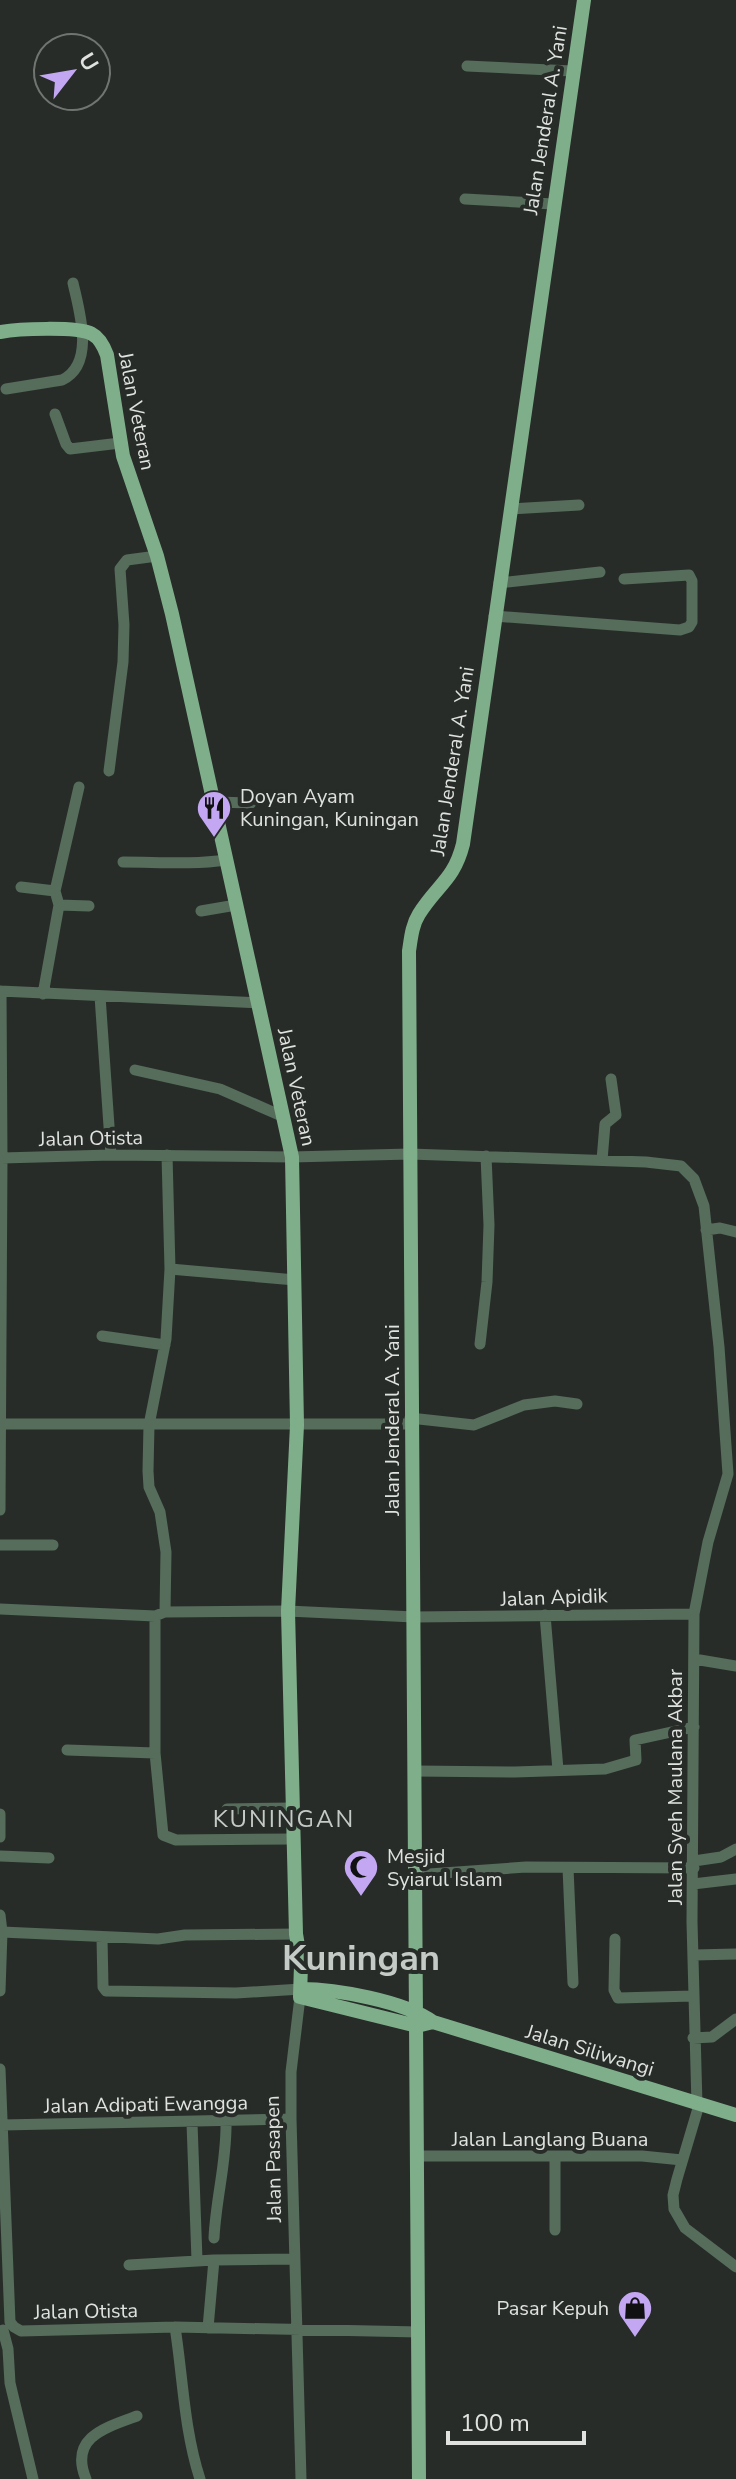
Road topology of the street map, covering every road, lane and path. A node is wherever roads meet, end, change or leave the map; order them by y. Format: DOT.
graph roads {
  1 [pos="584,0"];
  2 [pos="467,66"];
  3 [pos="572,71"];
  4 [pos="465,199"];
  5 [pos="553,204"];
  6 [pos="73,283"];
  7 [pos="0,332"];
  8 [pos="82,332"];
  9 [pos="6,389"];
  10 [pos="55,414"];
  11 [pos="120,443"];
  12 [pos="579,505"];
  13 [pos="510,509"];
  14 [pos="157,556"];
  15 [pos="600,572"];
  16 [pos="624,579"];
  17 [pos="499,583"];
  18 [pos="494,616"];
  19 [pos="109,771"];
  20 [pos="79,787"];
  21 [pos="215,802"];
  22 [pos="251,803"];
  23 [pos="226,860"];
  24 [pos="123,862"];
  25 [pos="21,887"];
  26 [pos="55,891"];
  27 [pos="59,905"];
  28 [pos="236,905"];
  29 [pos="89,906"];
  30 [pos="201,911"];
  31 [pos="0,991"];
  32 [pos="43,994"];
  33 [pos="100,996"];
  34 [pos="259,1003"];
  35 [pos="135,1070"];
  36 [pos="611,1079"];
  37 [pos="284,1117"];
  38 [pos="410,1154"];
  39 [pos="111,1155"];
  40 [pos="167,1155"];
  41 [pos="486,1156"];
  42 [pos="292,1157"];
  43 [pos="2,1158"];
  44 [pos="602,1160"];
  45 [pos="706,1230"];
  46 [pos="736,1232"];
  47 [pos="170,1269"];
  48 [pos="295,1280"];
  49 [pos="102,1336"];
  50 [pos="480,1344"];
  51 [pos="165,1345"];
  52 [pos="577,1404"];
  53 [pos="410,1421"];
  54 [pos="2,1424"];
  55 [pos="149,1425"];
  56 [pos="297,1425"];
  57 [pos="732,1474"];
  58 [pos="0,1510"];
  59 [pos="0,1545"];
  60 [pos="53,1545"];
  61 [pos="0,1609"];
  62 [pos="288,1611"];
  63 [pos="160,1614"];
  64 [pos="694,1614"];
  65 [pos="545,1615"];
  66 [pos="414,1617"];
  67 [pos="694,1659"];
  68 [pos="736,1666"];
  69 [pos="694,1727"];
  70 [pos="67,1750"];
  71 [pos="155,1753"];
  72 [pos="558,1770"];
  73 [pos="416,1771"];
  74 [pos="292,1808"];
  75 [pos="227,1809"];
  76 [pos="0,1814"];
  77 [pos="0,1837"];
  78 [pos="293,1839"];
  79 [pos="736,1849"];
  80 [pos="0,1856"];
  81 [pos="49,1858"];
  82 [pos="694,1864"];
  83 [pos="568,1868"];
  84 [pos="415,1875"];
  85 [pos="736,1879"];
  86 [pos="693,1884"];
  87 [pos="0,1915"];
  88 [pos="2,1932"];
  89 [pos="296,1934"];
  90 [pos="102,1938"];
  91 [pos="615,1939"];
  92 [pos="736,1954"];
  93 [pos="694,1955"];
  94 [pos="573,1983"];
  95 [pos="0,1991"];
  96 [pos="300,1993"];
  97 [pos="693,1996"];
  98 [pos="417,2018"];
  99 [pos="736,2019"];
  100 [pos="693,2038"];
  101 [pos="0,2069"];
  102 [pos="698,2105"];
  103 [pos="726,2113"];
  104 [pos="291,2119"];
  105 [pos="226,2121"];
  106 [pos="192,2123"];
  107 [pos="2,2125"];
  108 [pos="419,2156"];
  109 [pos="555,2156"];
  110 [pos="682,2160"];
  111 [pos="3,2211"];
  112 [pos="555,2230"];
  113 [pos="214,2238"];
  114 [pos="294,2259"];
  115 [pos="197,2260"];
  116 [pos="214,2260"];
  117 [pos="129,2265"];
  118 [pos="736,2267"];
  119 [pos="175,2327"];
  120 [pos="208,2328"];
  121 [pos="5,2329"];
  122 [pos="296,2329"];
  123 [pos="419,2332"];
  124 [pos="137,2416"];
  125 [pos="33,2479"];
  126 [pos="86,2479"];
  127 [pos="200,2479"];
  128 [pos="301,2479"];
  129 [pos="419,2479"];
  1 -- 3 [label="main road, Jalan Jenderal A. Yani"];
  2 -- 3 [label="street"];
  3 -- 5 [label="main road, Jalan Jenderal A. Yani"];
  4 -- 5 [label="street"];
  5 -- 13 [label="main road, Jalan Jenderal A. Yani"];
  6 -- 8 [label="street"];
  7 -- 8 [label="main road"];
  8 -- 9 [label="street"];
  8 -- 11 [label="main road, Jalan Veteran"];
  10 -- 11 [label="street"];
  11 -- 14 [label="main road, Jalan Veteran"];
  12 -- 13 [label="street"];
  13 -- 17 [label="main road, Jalan Jenderal A. Yani"];
  14 -- 19 [label="street"];
  14 -- 21 [label="main road, Jalan Veteran"];
  15 -- 17 [label="street"];
  16 -- 18 [label="street"];
  17 -- 18 [label="main road, Jalan Jenderal A. Yani"];
  18 -- 38 [label="main road, Jalan Jenderal A. Yani"];
  20 -- 26 [label="street"];
  21 -- 22 [label="street"];
  21 -- 23 [label="main road, Jalan Veteran"];
  23 -- 24 [label="street"];
  23 -- 28 [label="main road, Jalan Veteran"];
  25 -- 26 [label="street"];
  26 -- 27 [label="street"];
  27 -- 29 [label="street"];
  27 -- 32 [label="street"];
  28 -- 30 [label="street"];
  28 -- 34 [label="main road, Jalan Veteran"];
  31 -- 32 [label="street"];
  31 -- 43 [label="street"];
  32 -- 33 [label="street"];
  33 -- 34 [label="street"];
  33 -- 39 [label="street"];
  34 -- 37 [label="main road, Jalan Veteran"];
  35 -- 37 [label="street"];
  36 -- 44 [label="street"];
  37 -- 42 [label="main road, Jalan Veteran"];
  38 -- 41 [label="street, Jalan Otista"];
  38 -- 42 [label="street, Jalan Otista"];
  38 -- 53 [label="main road, Jalan Jenderal A. Yani"];
  39 -- 40 [label="street, Jalan Otista"];
  39 -- 43 [label="street, Jalan Otista"];
  40 -- 42 [label="street, Jalan Otista"];
  40 -- 47 [label="street"];
  41 -- 44 [label="street, Jalan Otista"];
  41 -- 50 [label="street"];
  42 -- 48 [label="main road, Jalan Veteran"];
  43 -- 54 [label="street"];
  44 -- 45 [label="street, Jalan Otista"];
  45 -- 46 [label="street"];
  45 -- 57 [label="street, Jalan Otista"];
  47 -- 48 [label="street"];
  47 -- 51 [label="street"];
  48 -- 56 [label="main road, Jalan Veteran"];
  49 -- 51 [label="street"];
  51 -- 55 [label="street"];
  52 -- 53 [label="street"];
  53 -- 56 [label="street"];
  53 -- 66 [label="main road, Jalan Jenderal A. Yani"];
  54 -- 55 [label="street"];
  54 -- 58 [label="street"];
  55 -- 56 [label="street"];
  55 -- 63 [label="street"];
  56 -- 62 [label="main road, Jalan Veteran"];
  57 -- 64 [label="street, Jalan Syeh Maulana Akbar"];
  59 -- 60 [label="street"];
  61 -- 63 [label="street, Jalan Apidik"];
  62 -- 63 [label="street, Jalan Apidik"];
  62 -- 66 [label="street, Jalan Apidik"];
  62 -- 74 [label="main road, Jalan Veteran"];
  63 -- 71 [label="street"];
  64 -- 65 [label="street, Jalan Apidik"];
  64 -- 67 [label="street, Jalan Syeh Maulana Akbar"];
  65 -- 66 [label="street, Jalan Apidik"];
  65 -- 72 [label="street"];
  66 -- 73 [label="main road, Jalan Jenderal A. Yani"];
  67 -- 68 [label="street"];
  67 -- 69 [label="street, Jalan Syeh Maulana Akbar"];
  69 -- 72 [label="street"];
  69 -- 82 [label="street, Jalan Syeh Maulana Akbar"];
  70 -- 71 [label="street"];
  71 -- 78 [label="street"];
  72 -- 73 [label="street"];
  73 -- 84 [label="main road, Jalan Jenderal A. Yani"];
  74 -- 75 [label="street"];
  74 -- 78 [label="main road, Jalan Veteran"];
  76 -- 77 [label="street"];
  78 -- 89 [label="main road, Jalan Veteran"];
  79 -- 82 [label="street"];
  80 -- 81 [label="street"];
  82 -- 83 [label="street"];
  82 -- 86 [label="street, Jalan Syeh Maulana Akbar"];
  83 -- 84 [label="street"];
  83 -- 94 [label="street"];
  84 -- 98 [label="main road, Jalan Jenderal A. Yani"];
  85 -- 86 [label="street"];
  86 -- 93 [label="street, Jalan Syeh Maulana Akbar"];
  87 -- 88 [label="street"];
  88 -- 90 [label="street"];
  88 -- 95 [label="street"];
  89 -- 90 [label="street"];
  89 -- 96 [label="main road, Jalan Veteran"];
  90 -- 96 [label="street"];
  91 -- 97 [label="street"];
  92 -- 93 [label="street"];
  93 -- 97 [label="street, Jalan Syeh Maulana Akbar"];
  96 -- 98 [label="main road, Jalan Siliwangi"];
  96 -- 104 [label="street, Jalan Pasapen"];
  97 -- 100 [label="street, Jalan Syeh Maulana Akbar"];
  98 -- 102 [label="main road, Jalan Siliwangi"];
  98 -- 108 [label="main road, Jalan Jenderal A. Yani"];
  99 -- 100 [label="street"];
  100 -- 102 [label="street, Jalan Syeh Maulana Akbar"];
  101 -- 107 [label="street, Jalan Otista"];
  102 -- 103 [label="main road, Jalan Siliwangi"];
  102 -- 110 [label="street"];
  104 -- 105 [label="street, Jalan Adipati Ewangga"];
  104 -- 114 [label="street, Jalan Pasapen"];
  105 -- 106 [label="street, Jalan Adipati Ewangga"];
  105 -- 113 [label="street"];
  106 -- 107 [label="street, Jalan Adipati Ewangga"];
  106 -- 115 [label="street"];
  107 -- 111 [label="street, Jalan Otista"];
  108 -- 109 [label="street, Jalan Langlang Buana"];
  108 -- 123 [label="main road, Jalan Jenderal A. Yani"];
  109 -- 110 [label="street, Jalan Langlang Buana"];
  109 -- 112 [label="street"];
  110 -- 118 [label="street"];
  111 -- 121 [label="street, Jalan Otista"];
  114 -- 116 [label="street"];
  114 -- 122 [label="street, Jalan Pasapen"];
  115 -- 116 [label="street"];
  115 -- 117 [label="street"];
  116 -- 120 [label="street"];
  119 -- 120 [label="street, Jalan Otista"];
  119 -- 121 [label="street, Jalan Otista"];
  119 -- 127 [label="street"];
  120 -- 122 [label="street, Jalan Otista"];
  121 -- 125 [label="street"];
  122 -- 123 [label="street, Jalan Otista"];
  122 -- 128 [label="street, Jalan Pasapen"];
  123 -- 129 [label="main road, Jalan Jenderal A. Yani"];
  124 -- 126 [label="street"];
}
